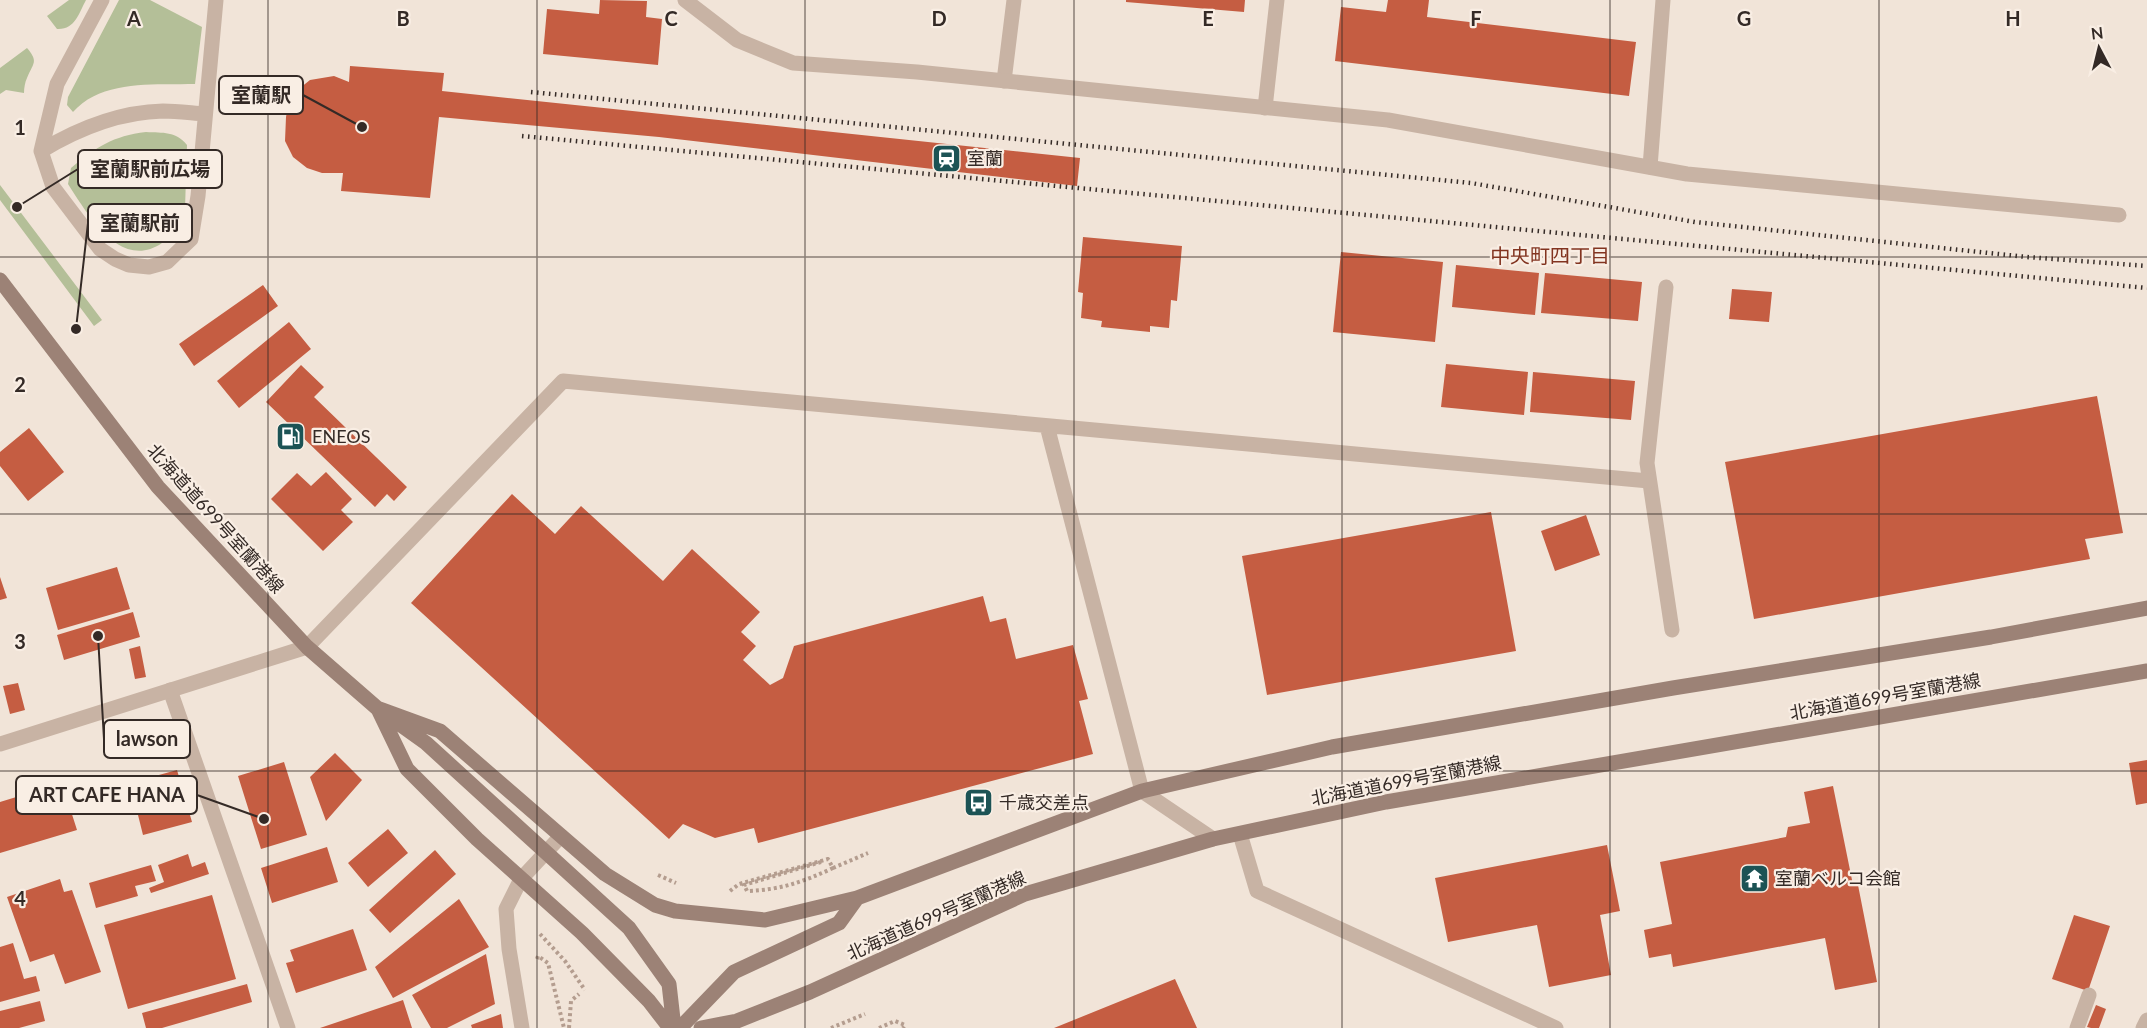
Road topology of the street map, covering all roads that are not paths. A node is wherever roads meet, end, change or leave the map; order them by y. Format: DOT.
graph roads {
  1 [pos="102,0"];
  2 [pos="216,0"];
  3 [pos="685,0"];
  4 [pos="1014,0"];
  5 [pos="1277,0"];
  6 [pos="1663,0"];
  7 [pos="1004,81"];
  8 [pos="1265,108"];
  9 [pos="205,114"];
  10 [pos="41,151"];
  11 [pos="1650,167"];
  12 [pos="2120,215"];
  13 [pos="0,280"];
  14 [pos="1666,287"];
  15 [pos="1047,426"];
  16 [pos="1649,481"];
  17 [pos="2147,608"];
  18 [pos="1672,630"];
  19 [pos="307,647"];
  20 [pos="2147,671"];
  21 [pos="170,690"];
  22 [pos="377,708"];
  23 [pos="0,744"];
  24 [pos="1142,791"];
  25 [pos="1240,834"];
  26 [pos="561,836"];
  27 [pos="1213,839"];
  28 [pos="546,852"];
  29 [pos="521,879"];
  30 [pos="857,898"];
  31 [pos="2089,995"];
  32 [pos="2147,1020"];
  33 [pos="288,1028"];
  34 [pos="522,1028"];
  35 [pos="672,1028"];
  36 [pos="680,1028"];
  37 [pos="701,1028"];
  38 [pos="1556,1028"];
  39 [pos="2077,1028"];
  40 [pos="2143,1028"];
  1 -- 10 [label="street"];
  2 -- 9 [label="street"];
  3 -- 7 [label="street"];
  4 -- 7 [label="street"];
  5 -- 8 [label="street"];
  6 -- 11 [label="street"];
  7 -- 8 [label="street"];
  8 -- 11 [label="street"];
  9 -- 10 [label="street"];
  9 -- 10 [label="street"];
  11 -- 12 [label="street"];
  13 -- 19 [label="main road, 北海道道699号室蘭港線"];
  14 -- 16 [label="street"];
  15 -- 16 [label="street"];
  15 -- 19 [label="street"];
  15 -- 24 [label="street"];
  16 -- 18 [label="street"];
  17 -- 24 [label="main road, 北海道道699号室蘭港線"];
  19 -- 21 [label="street"];
  19 -- 22 [label="main road, 北海道道699号室蘭港線"];
  20 -- 25 [label="main road, 北海道道699号室蘭港線"];
  21 -- 23 [label="street"];
  21 -- 33 [label="street"];
  22 -- 26 [label="main road, 北海道道699号室蘭港線"];
  22 -- 28 [label="main road, 北海道道699号室蘭港線"];
  22 -- 29 [label="main road, 北海道道699号室蘭港線"];
  24 -- 27 [label="street"];
  24 -- 30 [label="main road, 北海道道699号室蘭港線"];
  25 -- 27 [label="main road, 北海道道699号室蘭港線"];
  25 -- 38 [label="street"];
  26 -- 28 [label="street"];
  26 -- 30 [label="main road, 北海道道699号室蘭港線"];
  27 -- 37 [label="main road, 北海道道699号室蘭港線"];
  28 -- 29 [label="street"];
  28 -- 35 [label="main road, 北海道道699号室蘭港線"];
  29 -- 34 [label="street"];
  29 -- 35 [label="main road, 北海道道699号室蘭港線"];
  30 -- 36 [label="main road, 北海道道699号室蘭港線"];
  31 -- 39 [label="street"];
  32 -- 40 [label="street"];
}
